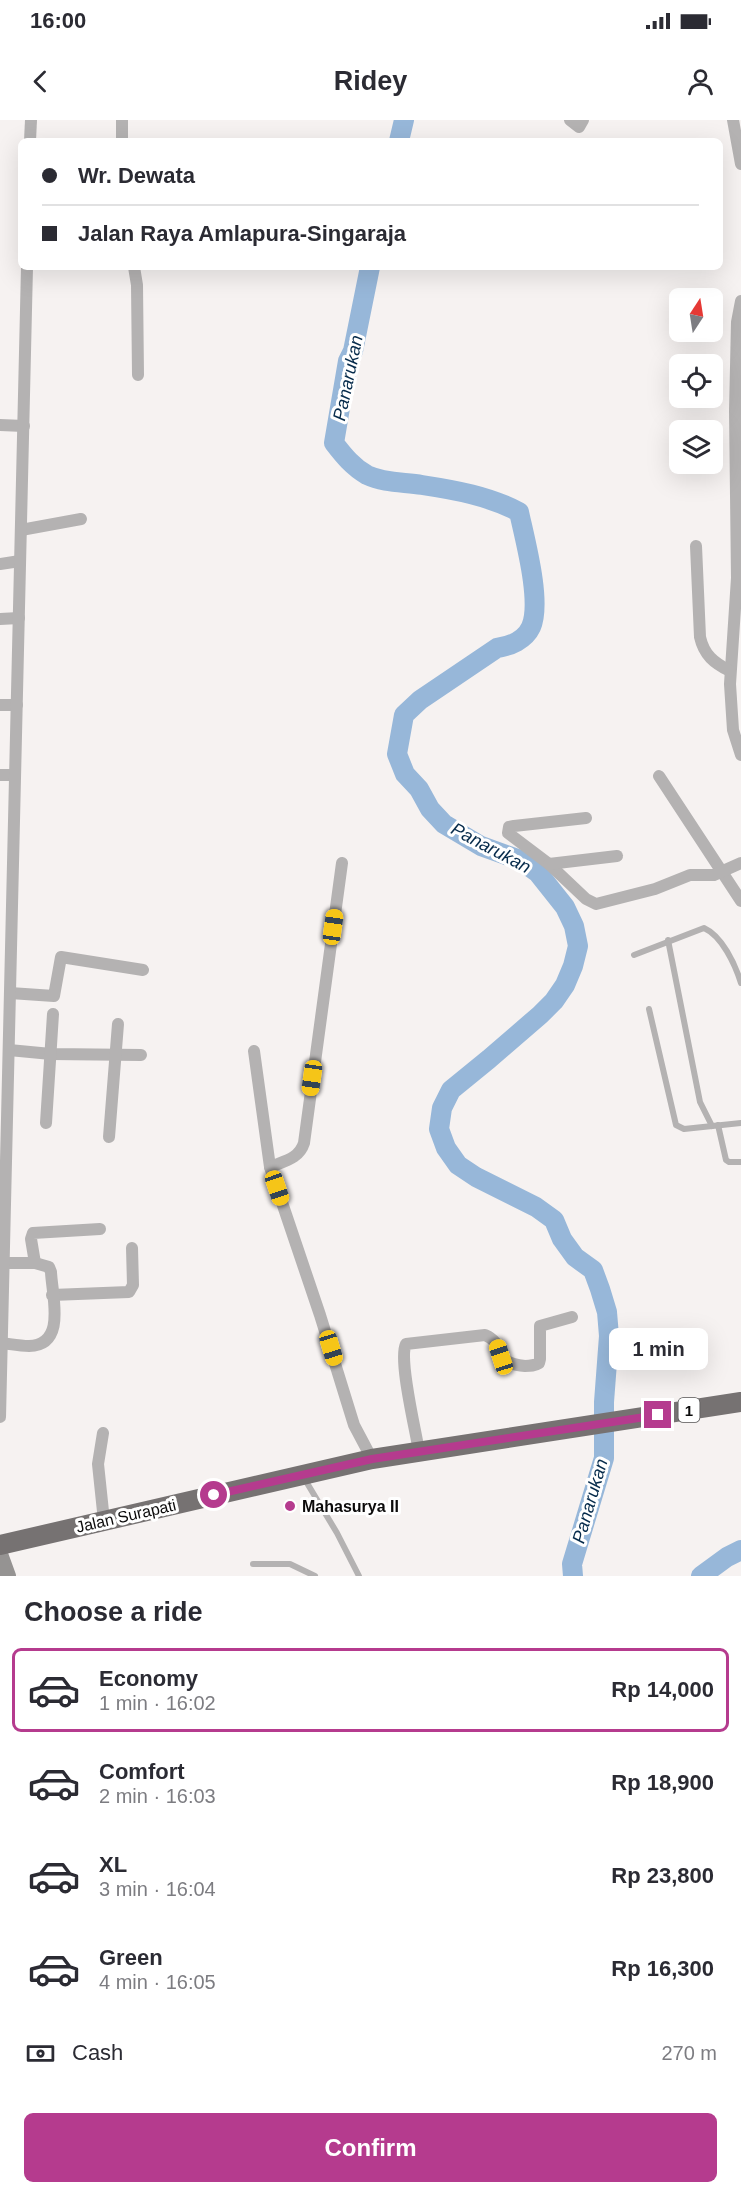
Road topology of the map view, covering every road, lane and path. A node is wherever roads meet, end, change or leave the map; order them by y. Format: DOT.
graph roads {
  1 [pos="31,120"];
  2 [pos="122,120"];
  3 [pos="570,120"];
  4 [pos="583,120"];
  5 [pos="733,120"];
  6 [pos="30,138"];
  7 [pos="122,138"];
  8 [pos="741,164"];
  9 [pos="27,270"];
  10 [pos="134,270"];
  11 [pos="741,301"];
  12 [pos="138,375"];
  13 [pos="0,425"];
  14 [pos="24,426"];
  15 [pos="81,519"];
  16 [pos="21,530"];
  17 [pos="739,542"];
  18 [pos="696,546"];
  19 [pos="20,561"];
  20 [pos="0,564"];
  21 [pos="19,618"];
  22 [pos="0,619"];
  23 [pos="730,671"];
  24 [pos="0,705"];
  25 [pos="17,705"];
  26 [pos="741,755"];
  27 [pos="0,775"];
  28 [pos="15,775"];
  29 [pos="659,776"];
  30 [pos="586,818"];
  31 [pos="617,856"];
  32 [pos="342,863"];
  33 [pos="741,863"];
  34 [pos="549,864"];
  35 [pos="721,873"];
  36 [pos="741,901"];
  37 [pos="668,940"];
  38 [pos="634,955"];
  39 [pos="143,970"];
  40 [pos="741,983"];
  41 [pos="10,993"];
  42 [pos="649,1010"];
  43 [pos="53,1014"];
  44 [pos="118,1024"];
  45 [pos="9,1050"];
  46 [pos="254,1051"];
  47 [pos="51,1054"];
  48 [pos="114,1055"];
  49 [pos="141,1055"];
  50 [pos="46,1123"];
  51 [pos="741,1123"];
  52 [pos="715,1125"];
  53 [pos="109,1137"];
  54 [pos="741,1162"];
  55 [pos="270,1167"];
  56 [pos="2,1217"];
  57 [pos="100,1229"];
  58 [pos="132,1248"];
  59 [pos="35,1263"];
  60 [pos="2,1271"];
  61 [pos="52,1295"];
  62 [pos="572,1317"];
  63 [pos="1,1343"];
  64 [pos="741,1402"];
  65 [pos="0,1417"];
  66 [pos="103,1433"];
  67 [pos="419,1452"];
  68 [pos="372,1459"];
  69 [pos="302,1475"];
  70 [pos="104,1521"];
  71 [pos="0,1545"];
  72 [pos="0,1554"];
  73 [pos="253,1564"];
  74 [pos="8,1576"];
  75 [pos="315,1576"];
  76 [pos="359,1576"];
  1 -- 6 [label="street"];
  2 -- 7 [label="street"];
  3 -- 4 [label="street"];
  5 -- 8 [label="street"];
  9 -- 14 [label="street"];
  10 -- 12 [label="street"];
  11 -- 17 [label="street"];
  13 -- 14 [label="street"];
  14 -- 16 [label="street"];
  15 -- 16 [label="street"];
  16 -- 19 [label="street"];
  17 -- 23 [label="street"];
  18 -- 23 [label="street"];
  19 -- 20 [label="street"];
  19 -- 21 [label="street"];
  21 -- 22 [label="street"];
  21 -- 25 [label="street"];
  23 -- 26 [label="street"];
  24 -- 25 [label="street"];
  25 -- 28 [label="street"];
  27 -- 28 [label="street"];
  28 -- 41 [label="street"];
  29 -- 35 [label="street"];
  30 -- 34 [label="street"];
  31 -- 34 [label="street"];
  32 -- 55 [label="street"];
  33 -- 35 [label="street"];
  34 -- 35 [label="street"];
  35 -- 36 [label="street"];
  37 -- 38 [label="lane"];
  37 -- 40 [label="lane"];
  37 -- 52 [label="lane"];
  39 -- 41 [label="street"];
  41 -- 45 [label="street"];
  42 -- 52 [label="lane"];
  43 -- 47 [label="street"];
  44 -- 48 [label="street"];
  45 -- 47 [label="street"];
  45 -- 56 [label="street"];
  46 -- 55 [label="street"];
  47 -- 48 [label="street"];
  47 -- 50 [label="street"];
  48 -- 49 [label="street"];
  48 -- 53 [label="street"];
  51 -- 52 [label="lane"];
  52 -- 54 [label="lane"];
  55 -- 68 [label="street"];
  56 -- 60 [label="street"];
  57 -- 59 [label="street"];
  58 -- 61 [label="street"];
  59 -- 60 [label="street"];
  59 -- 61 [label="street"];
  60 -- 63 [label="street"];
  61 -- 63 [label="street"];
  62 -- 67 [label="street"];
  63 -- 65 [label="street"];
  64 -- 67 [label="highway, Jalan Surapati / 1"];
  66 -- 70 [label="street"];
  67 -- 68 [label="highway, Jalan Surapati / 1"];
  68 -- 69 [label="highway, Jalan Surapati / 1"];
  69 -- 70 [label="highway, Jalan Surapati / 1"];
  69 -- 76 [label="lane"];
  70 -- 71 [label="highway, Jalan Surapati / 1"];
  72 -- 74 [label="main road"];
  73 -- 75 [label="lane"];
}
